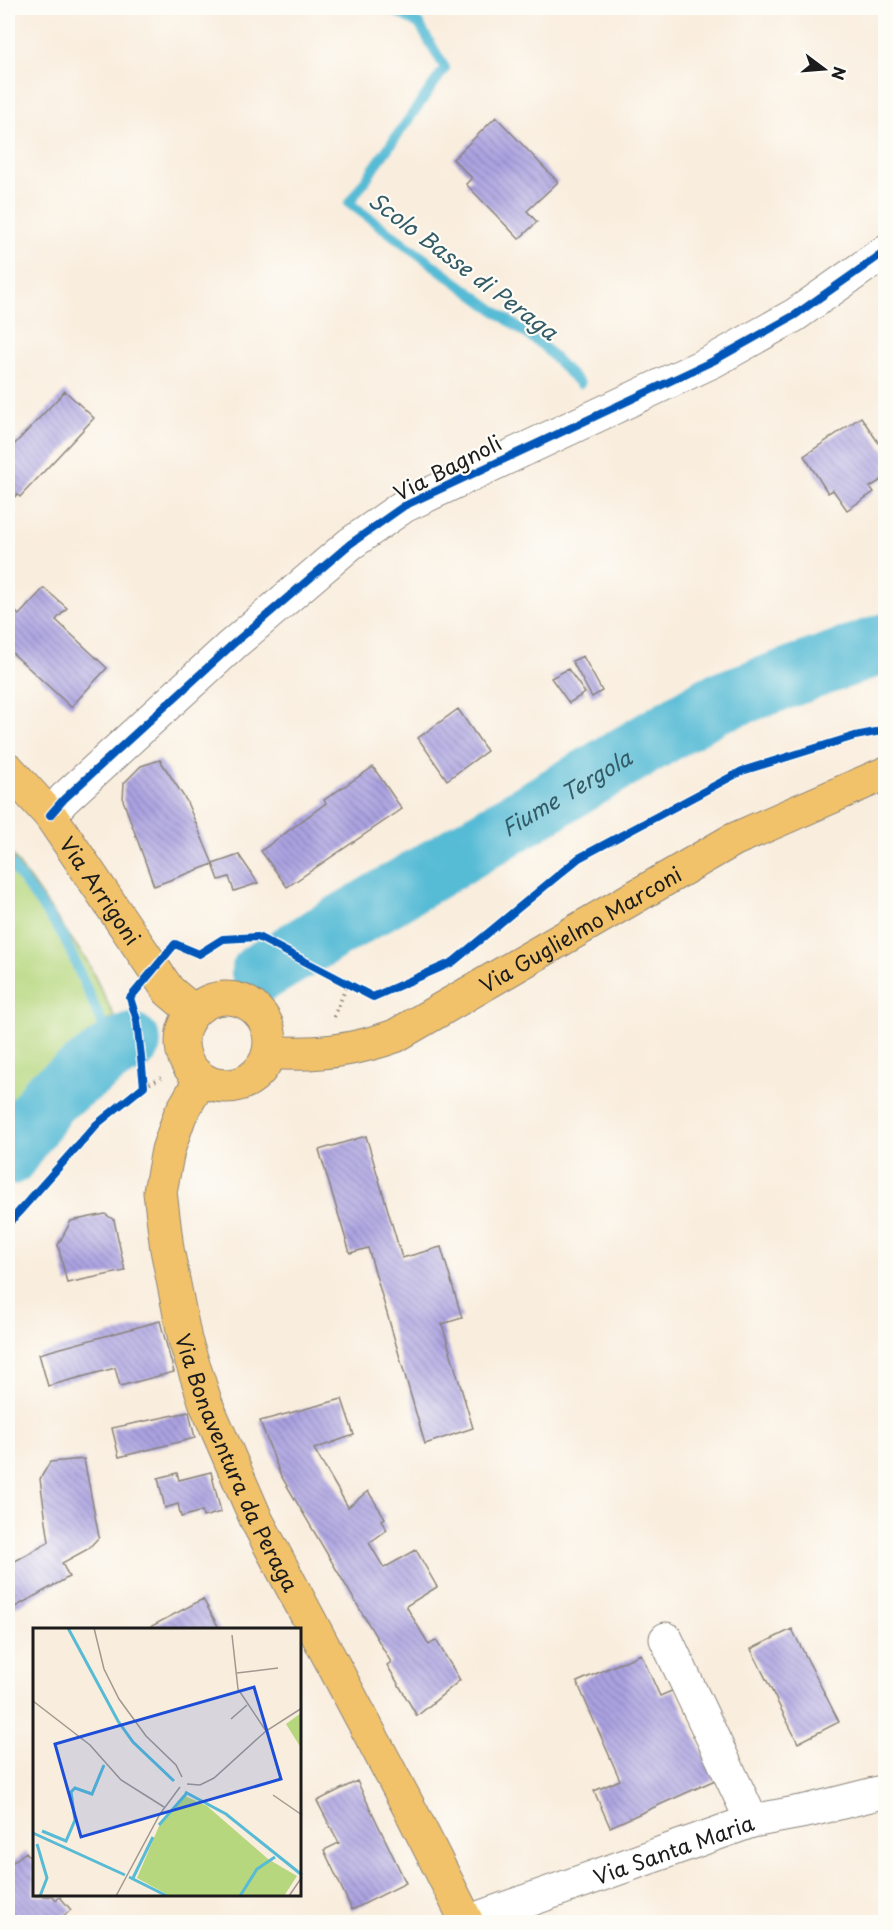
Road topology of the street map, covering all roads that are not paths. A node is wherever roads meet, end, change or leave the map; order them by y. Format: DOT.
graph roads {
  1 [pos="885,251"];
  2 [pos="8,769"];
  3 [pos="885,773"];
  4 [pos="50,815"];
  5 [pos="193,1011"];
  6 [pos="269,1052"];
  7 [pos="201,1079"];
  8 [pos="666,1639"];
  9 [pos="885,1791"];
  10 [pos="752,1821"];
  11 [pos="467,1922"];
  1 -- 4 [label="street, Via Bagnoli"];
  2 -- 4 [label="main road, Via Arrigoni"];
  3 -- 6 [label="main road, Via Guglielmo Marconi"];
  4 -- 5 [label="main road, Via Arrigoni"];
  5 -- 6 [label="main road"];
  5 -- 7 [label="main road"];
  6 -- 7 [label="main road"];
  7 -- 11 [label="main road, Via Bonaventura da Peraga"];
  8 -- 10 [label="street"];
  9 -- 10 [label="street, Via Santa Maria"];
  10 -- 11 [label="street, Via Santa Maria"];
}
